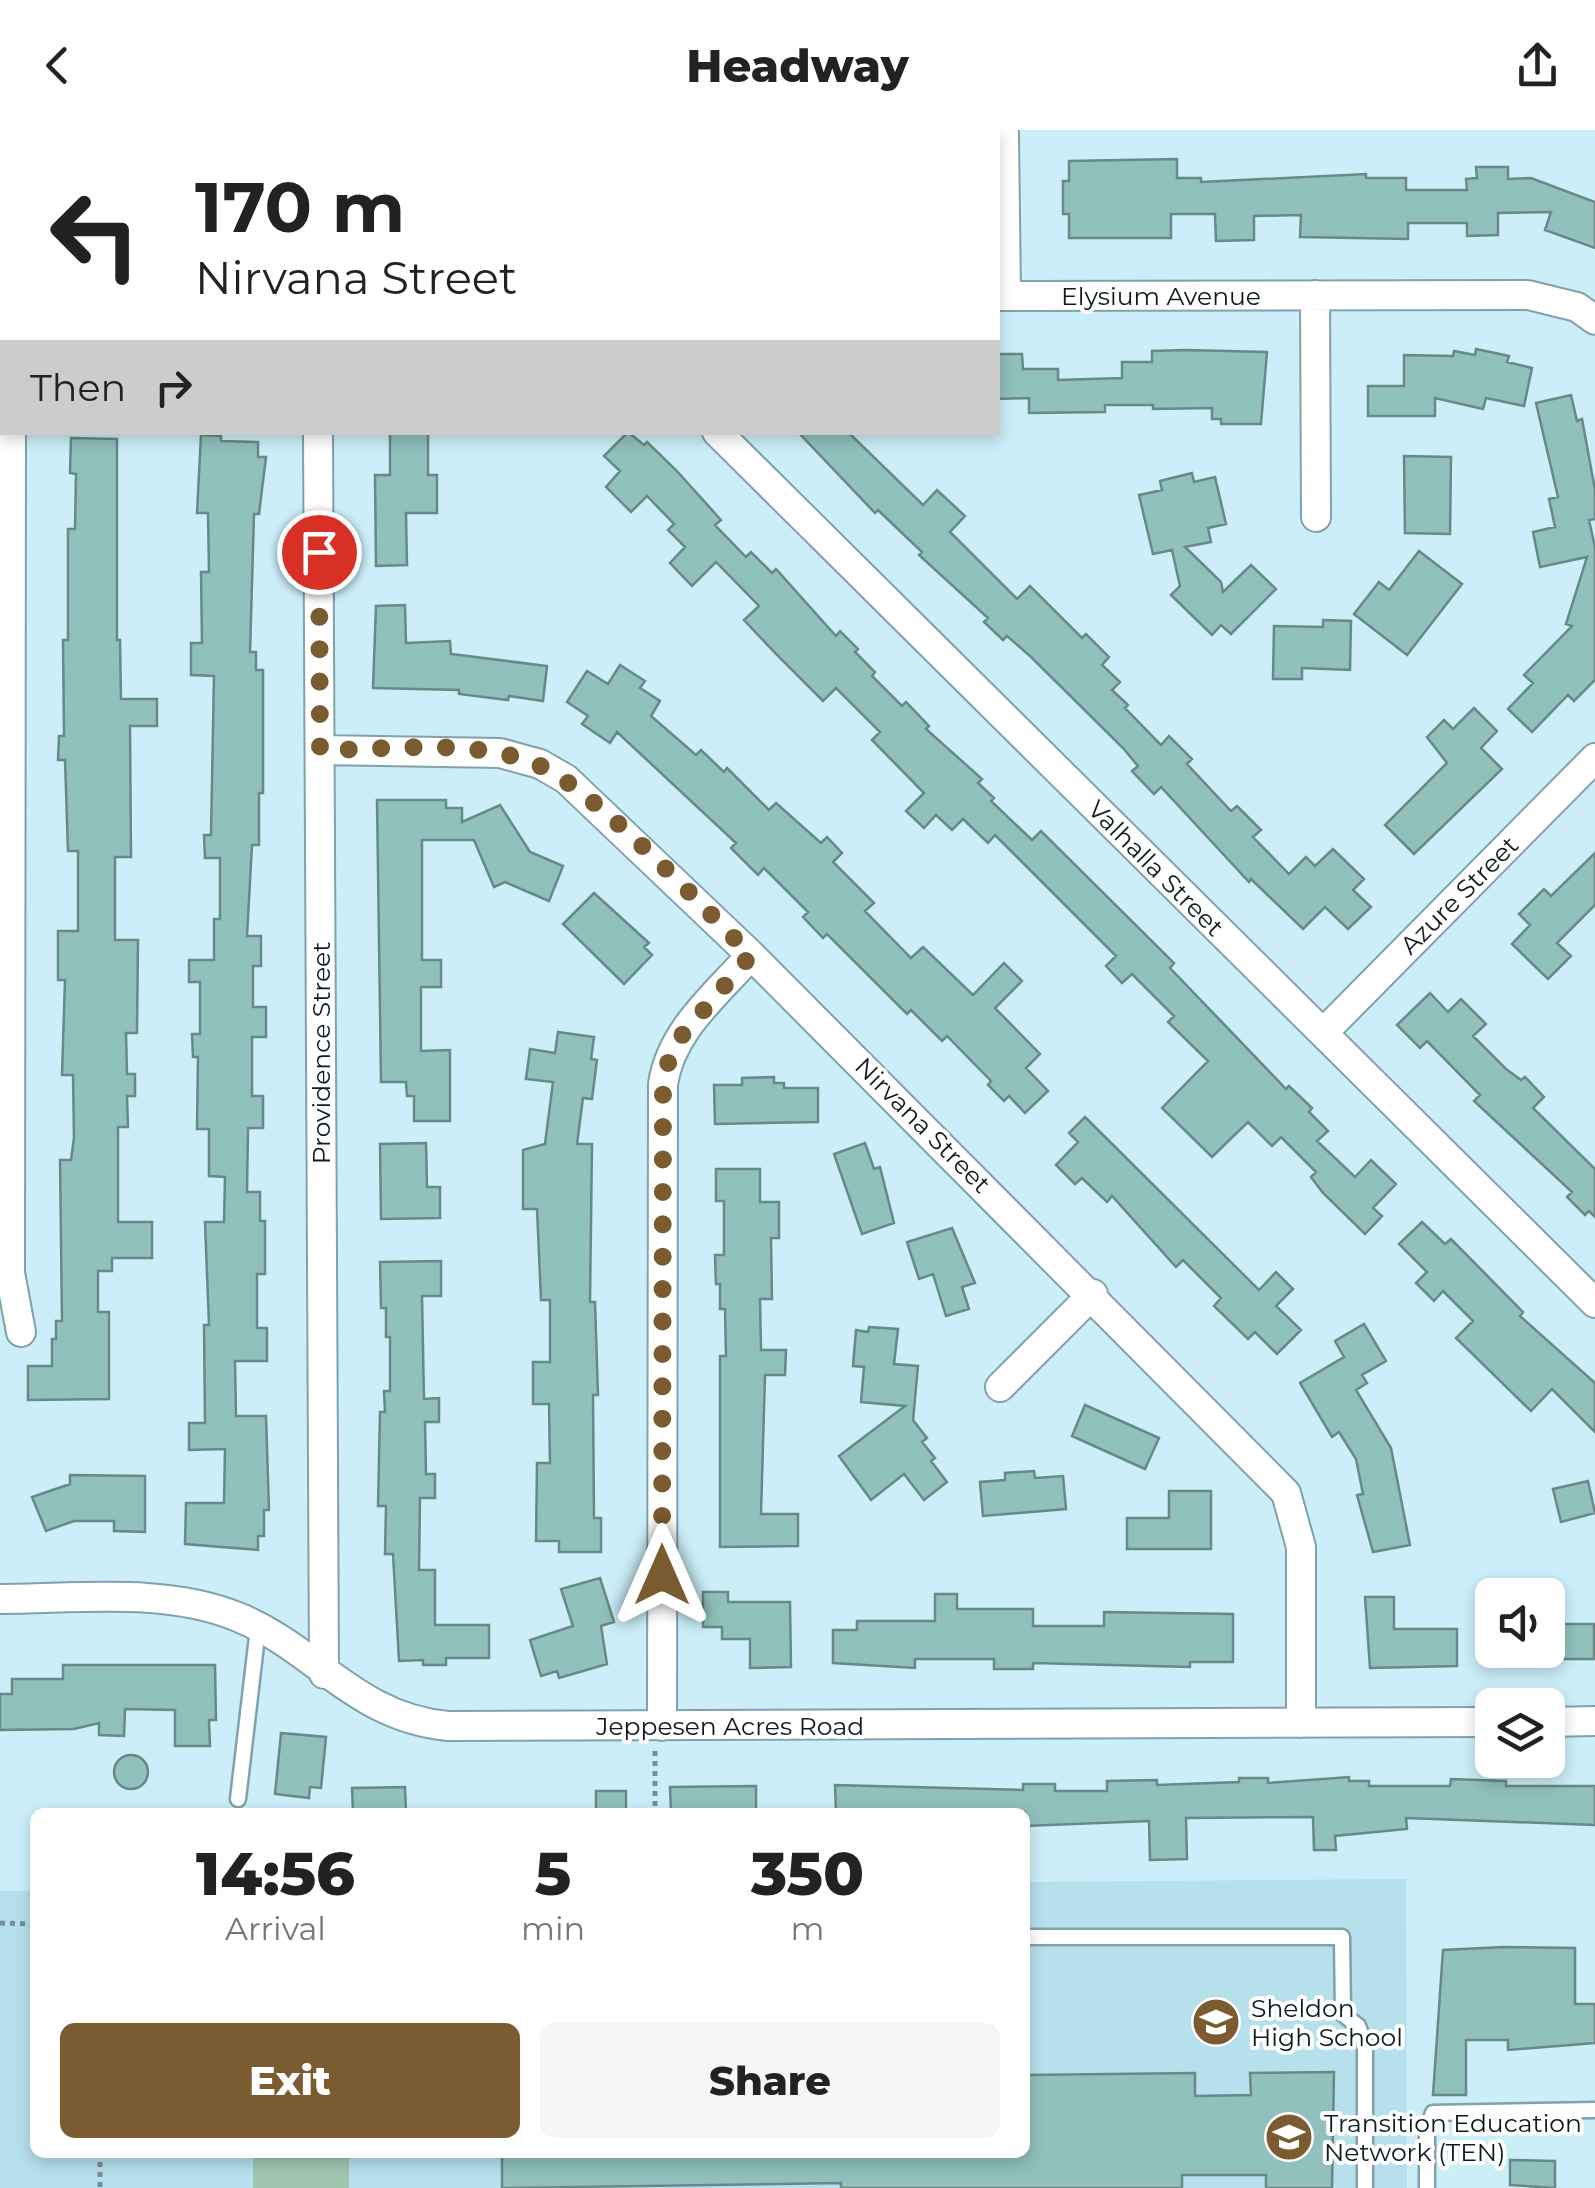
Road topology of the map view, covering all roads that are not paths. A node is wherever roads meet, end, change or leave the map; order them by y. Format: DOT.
graph roads {
  1 [pos="1004,134"];
  2 [pos="1316,295"];
  3 [pos="1002,296"];
  4 [pos="1595,320"];
  5 [pos="11,435"];
  6 [pos="318,435"];
  7 [pos="721,435"];
  8 [pos="1316,517"];
  9 [pos="6,714"];
  10 [pos="320,750"];
  11 [pos="1595,758"];
  12 [pos="751,955"];
  13 [pos="1322,1033"];
  14 [pos="6,1112"];
  15 [pos="1092,1294"];
  16 [pos="1595,1303"];
  17 [pos="21,1332"];
  18 [pos="1000,1387"];
  19 [pos="0,1599"];
  20 [pos="258,1628"];
  21 [pos="324,1674"];
  22 [pos="1475,1722"];
  23 [pos="1565,1722"];
  24 [pos="1595,1722"];
  25 [pos="1301,1723"];
  26 [pos="658,1726"];
  27 [pos="238,1799"];
  28 [pos="1030,1937"];
  29 [pos="1595,2110"];
  30 [pos="1365,2188"];
  31 [pos="1427,2188"];
  1 -- 3 [label="street, Elysium Avenue"];
  2 -- 3 [label="street, Elysium Avenue"];
  2 -- 4 [label="street, Elysium Avenue"];
  2 -- 8 [label="street"];
  5 -- 9 [label="street"];
  6 -- 10 [label="street, Providence Street"];
  7 -- 13 [label="street, Valhalla Street"];
  9 -- 14 [label="street"];
  10 -- 12 [label="street, Nirvana Street"];
  10 -- 21 [label="street, Providence Street"];
  11 -- 13 [label="street, Azure Street"];
  12 -- 15 [label="street, Nirvana Street"];
  12 -- 26 [label="street"];
  13 -- 16 [label="street, Valhalla Street"];
  14 -- 17 [label="street"];
  15 -- 18 [label="street"];
  15 -- 25 [label="street, Nirvana Street"];
  19 -- 20 [label="street, Jeppesen Acres Road"];
  20 -- 21 [label="street, Jeppesen Acres Road"];
  20 -- 27 [label="lane"];
  21 -- 26 [label="street, Jeppesen Acres Road"];
  22 -- 25 [label="street, Jeppesen Acres Road"];
  23 -- 24 [label="street"];
  25 -- 26 [label="street, Jeppesen Acres Road"];
  28 -- 30 [label="lane"];
  29 -- 31 [label="lane"];
}
